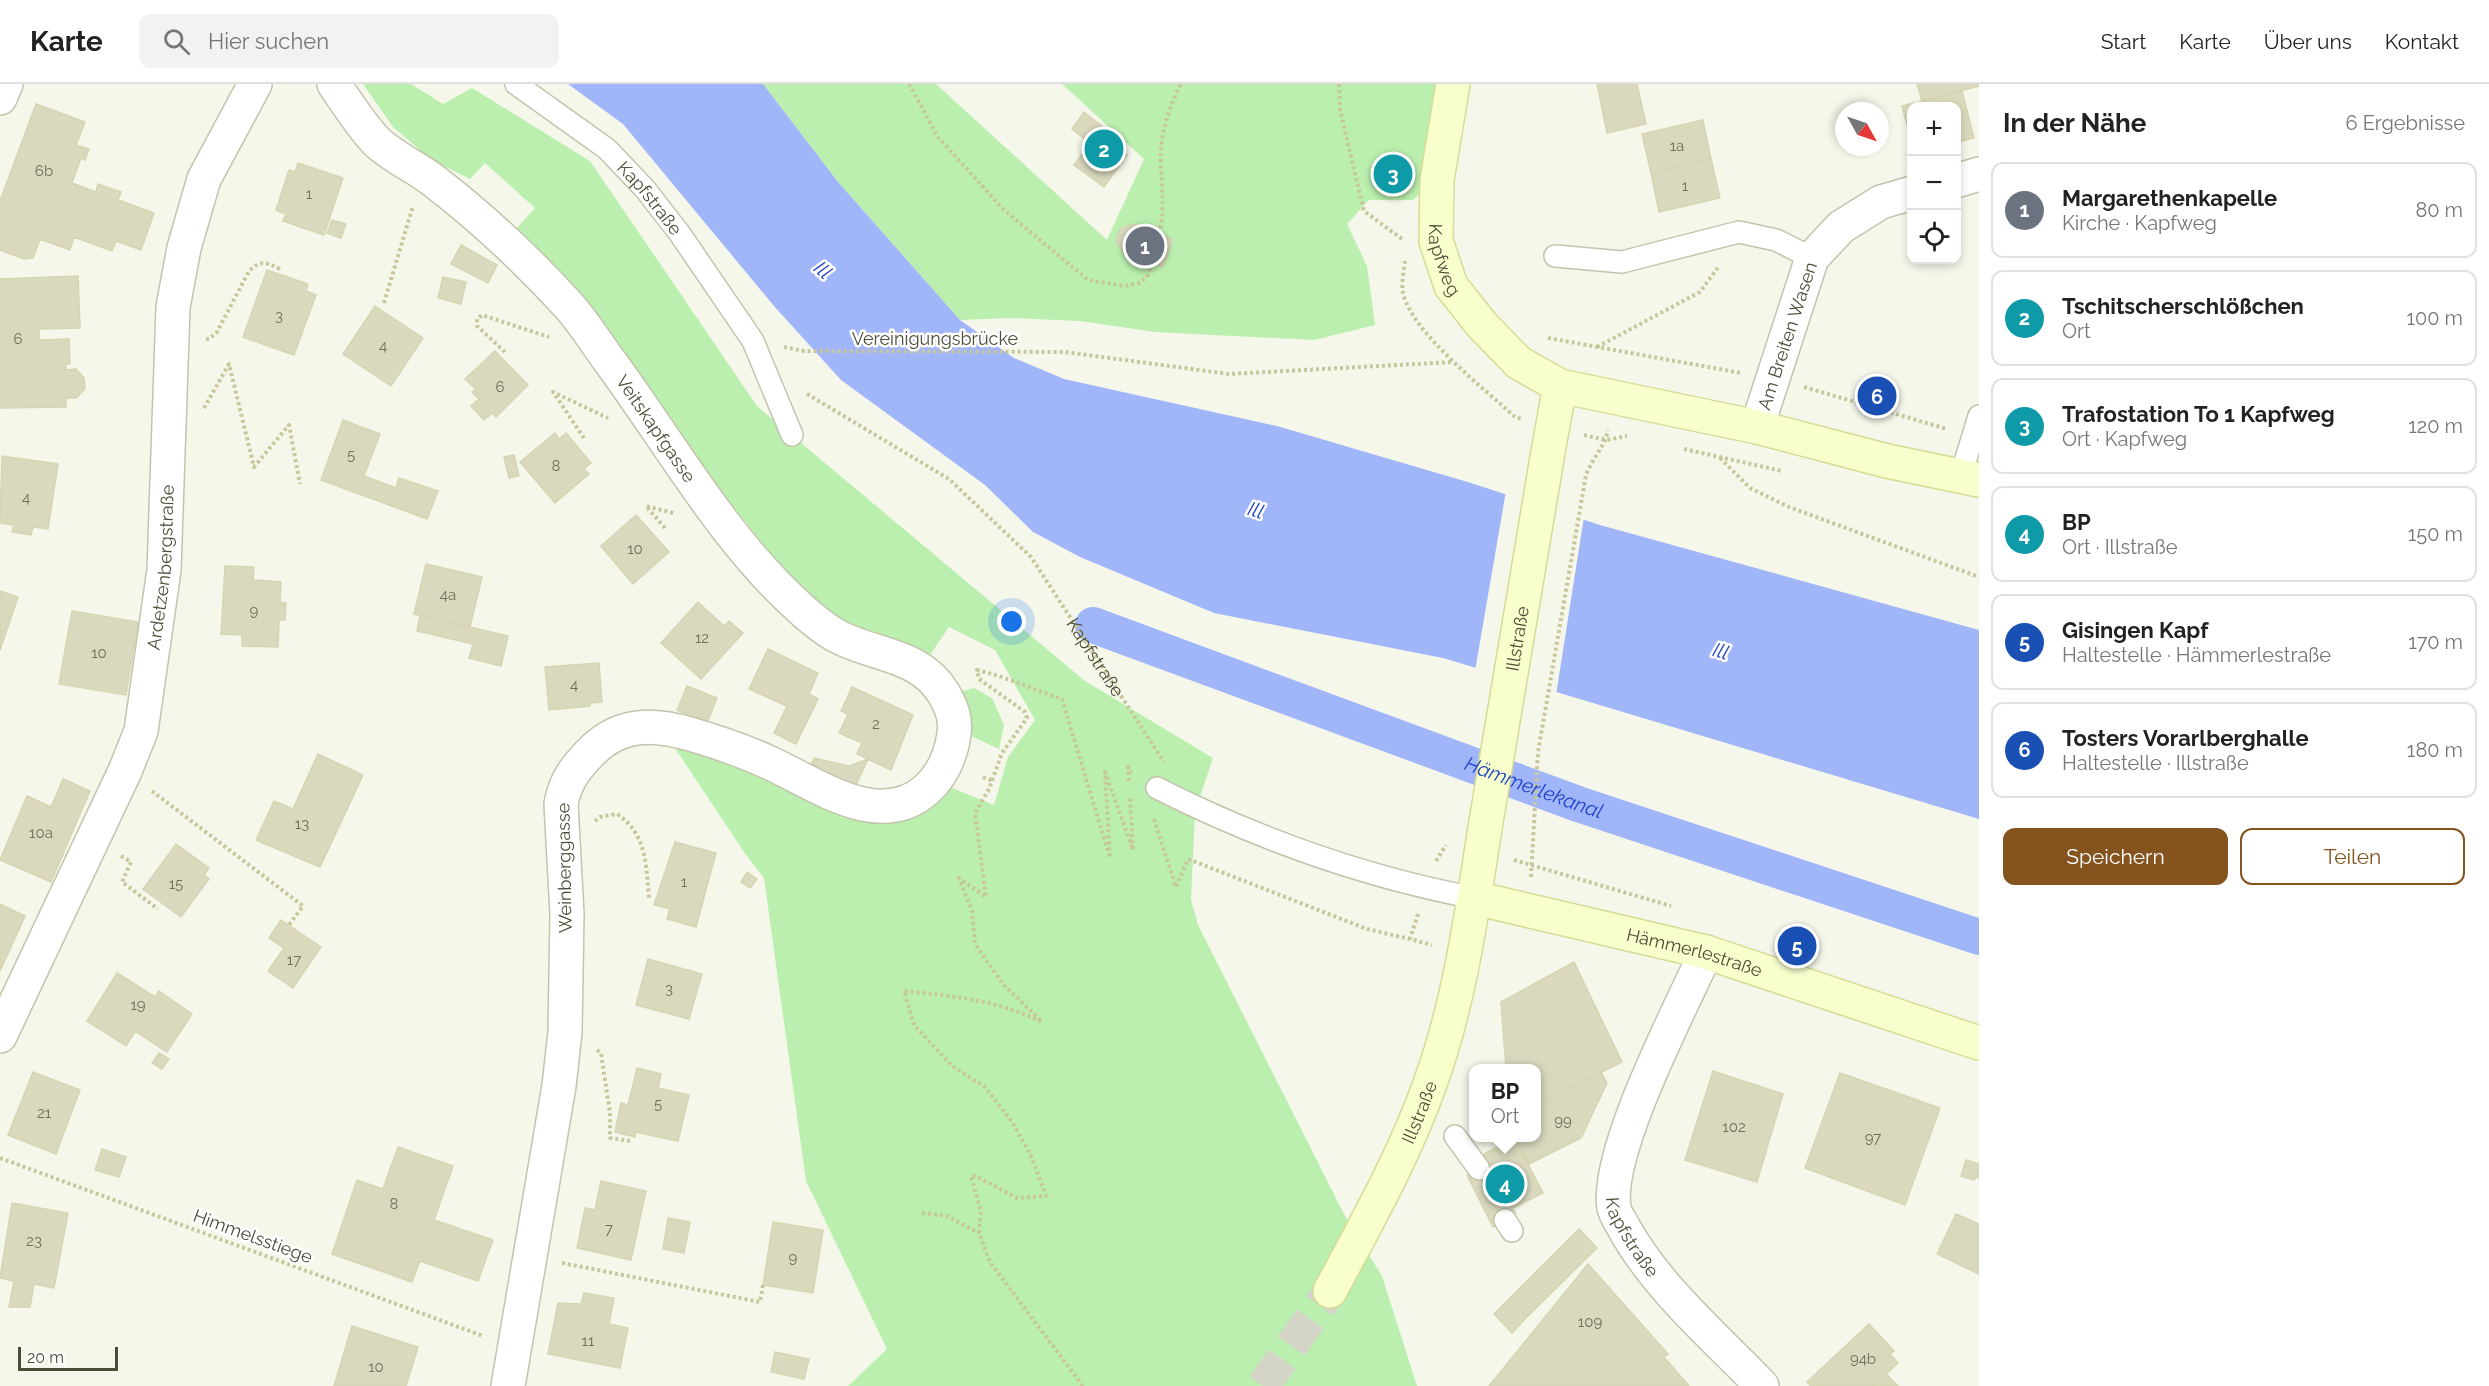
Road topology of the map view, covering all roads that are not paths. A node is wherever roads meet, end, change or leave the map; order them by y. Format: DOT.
graph roads {
  1 [pos="6,84"];
  2 [pos="255,84"];
  3 [pos="334,84"];
  4 [pos="516,84"];
  5 [pos="1453,84"];
  6 [pos="0,98"];
  7 [pos="1979,174"];
  8 [pos="1961,179"];
  9 [pos="1907,195"];
  10 [pos="1555,256"];
  11 [pos="1812,258"];
  12 [pos="1560,386"];
  13 [pos="1979,416"];
  14 [pos="1756,427"];
  15 [pos="792,435"];
  16 [pos="1970,478"];
  17 [pos="946,762"];
  18 [pos="1157,788"];
  19 [pos="1475,897"];
  20 [pos="1706,952"];
  21 [pos="0,1036"];
  22 [pos="1979,1043"];
  23 [pos="1455,1136"];
  24 [pos="1479,1169"];
  25 [pos="1330,1291"];
  26 [pos="508,1386"];
  27 [pos="1762,1386"];
  1 -- 6 [label="street"];
  2 -- 21 [label="street, Ardetzenbergstraße"];
  3 -- 17 [label="street, Veitskapfgasse"];
  4 -- 15 [label="lane, Kapfstraße"];
  5 -- 12 [label="main road, Kapfweg"];
  7 -- 8 [label="street"];
  9 -- 11 [label="street, Am Breiten Wasen"];
  10 -- 11 [label="lane"];
  11 -- 14 [label="street, Am Breiten Wasen"];
  12 -- 14 [label="main road"];
  12 -- 19 [label="main road, Illstraße, bridge"];
  13 -- 16 [label="lane"];
  14 -- 16 [label="main road"];
  17 -- 26 [label="street, Weinberggasse"];
  18 -- 19 [label="lane"];
  19 -- 20 [label="main road, Hämmerlestraße"];
  19 -- 25 [label="main road, Illstraße"];
  20 -- 22 [label="main road, Hämmerlestraße"];
  20 -- 27 [label="street, Kapfstraße"];
  23 -- 24 [label="lane"];
}
